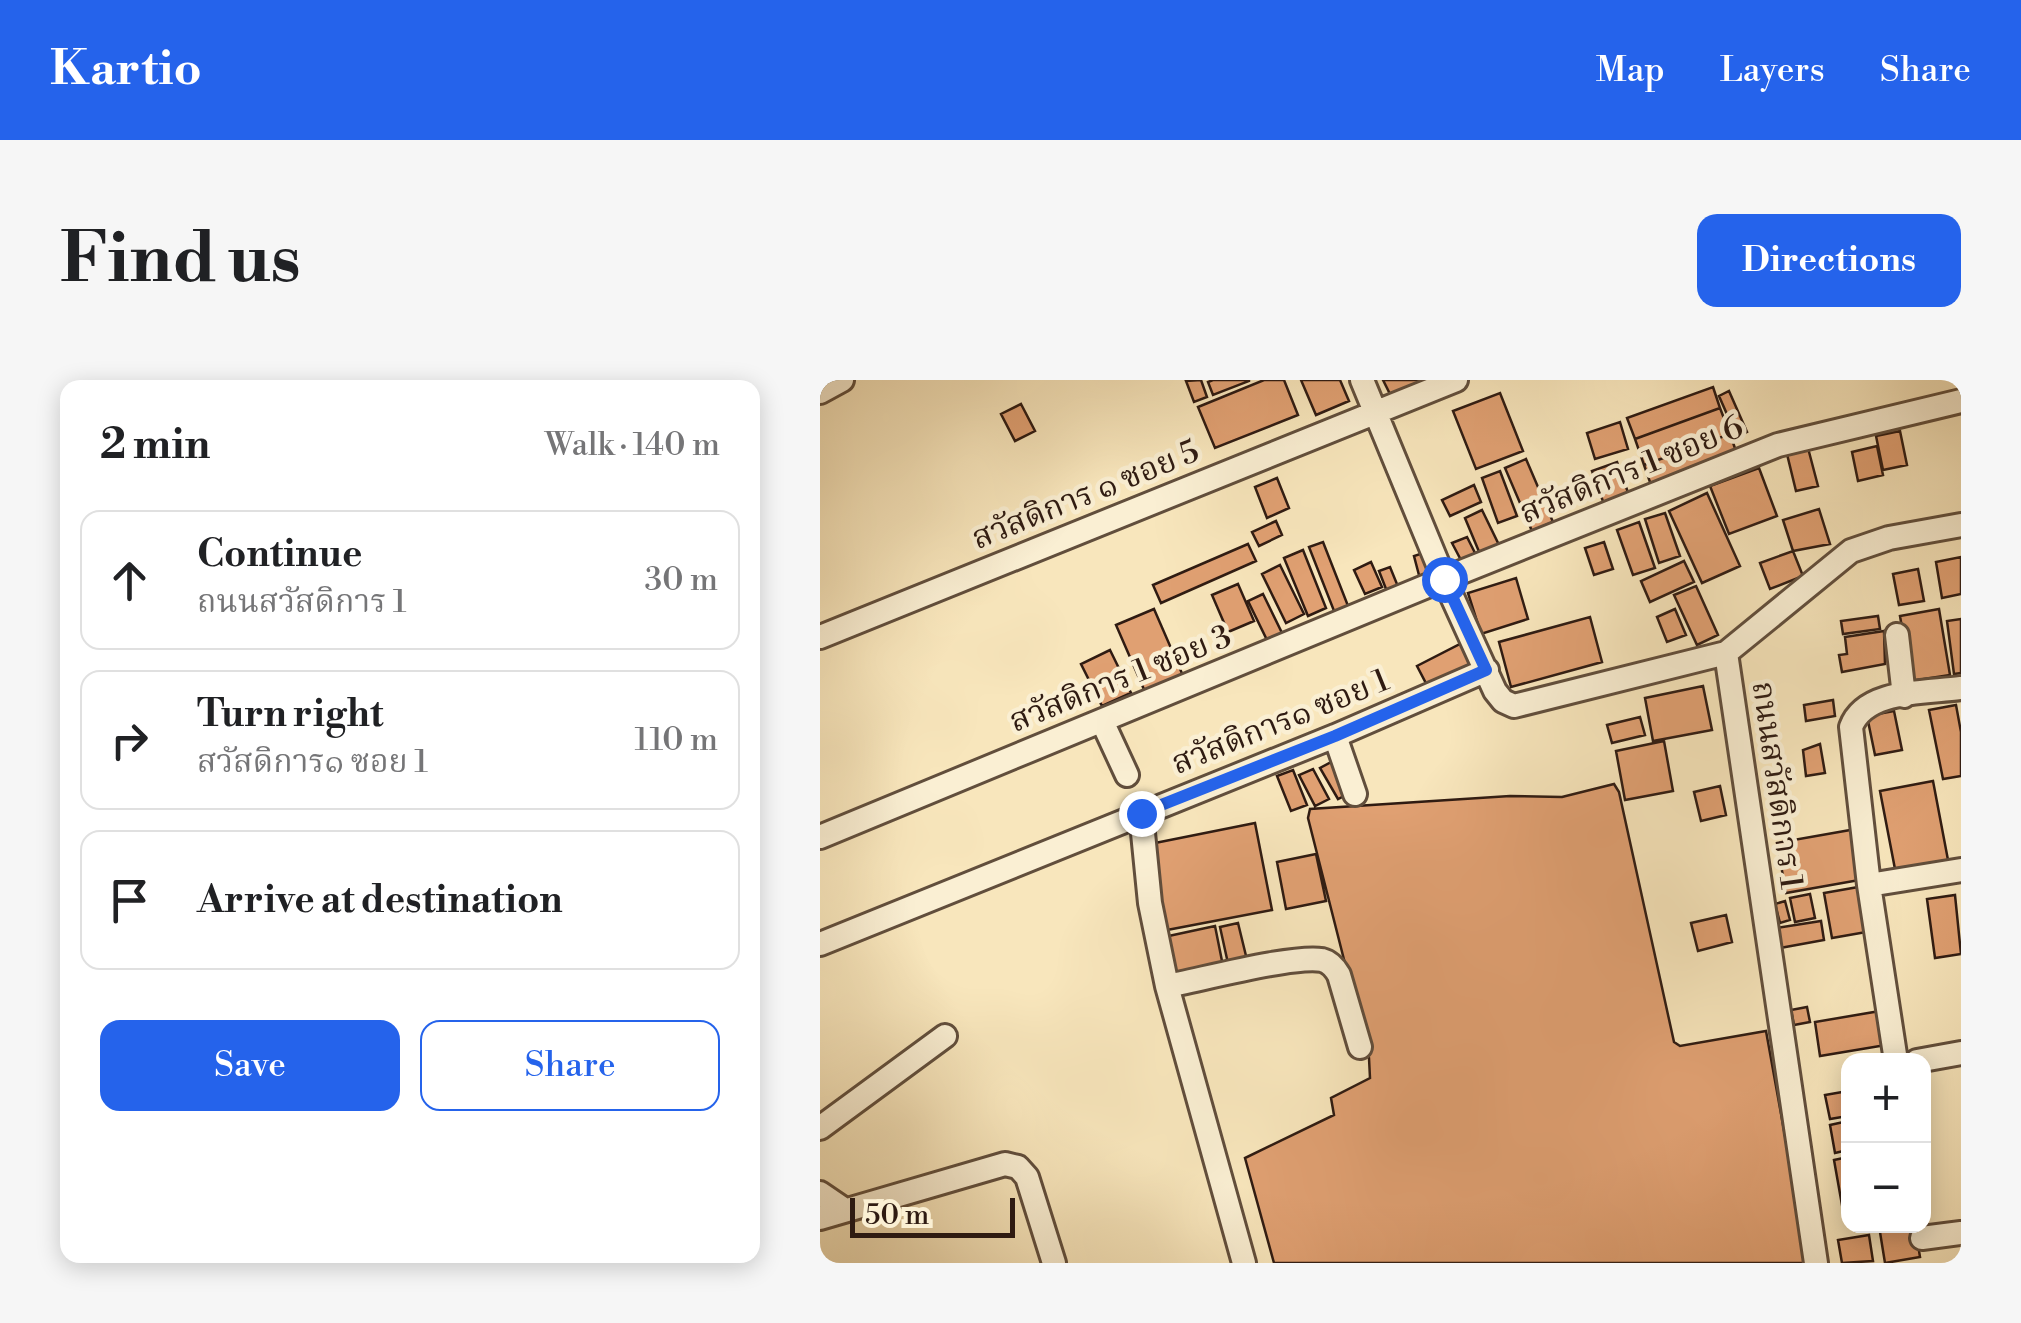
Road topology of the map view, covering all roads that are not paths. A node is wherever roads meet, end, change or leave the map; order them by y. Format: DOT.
graph roads {
  1 [pos="842,380"];
  2 [pos="1362,380"];
  3 [pos="1456,380"];
  4 [pos="1936,380"];
  5 [pos="820,392"];
  6 [pos="1951,403"];
  7 [pos="1375,411"];
  8 [pos="1961,525"];
  9 [pos="1444,579"];
  10 [pos="1897,635"];
  11 [pos="820,637"];
  12 [pos="1726,653"];
  13 [pos="1486,670"];
  14 [pos="1961,688"];
  15 [pos="1904,696"];
  16 [pos="1102,721"];
  17 [pos="1335,736"];
  18 [pos="1127,775"];
  19 [pos="1355,794"];
  20 [pos="1141,813"];
  21 [pos="820,837"];
  22 [pos="1961,870"];
  23 [pos="1869,884"];
  24 [pos="820,944"];
  25 [pos="1167,986"];
  26 [pos="945,1036"];
  27 [pos="1360,1047"];
  28 [pos="1961,1052"];
  29 [pos="1895,1053"];
  30 [pos="1931,1057"];
  31 [pos="820,1128"];
  32 [pos="820,1192"];
  33 [pos="845,1210"];
  34 [pos="820,1218"];
  35 [pos="1931,1232"];
  36 [pos="1921,1233"];
  37 [pos="1961,1233"];
  38 [pos="1054,1263"];
  39 [pos="1244,1263"];
  40 [pos="1816,1263"];
  41 [pos="1926,1263"];
  1 -- 5 [label="street"];
  2 -- 7 [label="street, ถนนสวัสดิการ 1"];
  3 -- 7 [label="street, สวัสดิการ ๑ ซอย 5"];
  4 -- 6 [label="street"];
  6 -- 9 [label="street, สวัสดิการ 1 ซอย 6"];
  7 -- 9 [label="street, ถนนสวัสดิการ 1"];
  7 -- 11 [label="street, สวัสดิการ ๑ ซอย 5"];
  8 -- 12 [label="street"];
  9 -- 13 [label="street, ถนนสวัสดิการ 1"];
  9 -- 16 [label="street, สวัสดิการ 1 ซอย 3"];
  10 -- 15 [label="street"];
  12 -- 13 [label="street, ถนนสวัสดิการ 1"];
  12 -- 40 [label="street, ถนนสวัสดิการ 1"];
  13 -- 17 [label="street, สวัสดิการ๑ ซอย 1"];
  14 -- 15 [label="street"];
  15 -- 23 [label="street"];
  16 -- 18 [label="street"];
  16 -- 21 [label="street, สวัสดิการ 1 ซอย 3"];
  17 -- 19 [label="street"];
  17 -- 20 [label="street, สวัสดิการ๑ ซอย 1"];
  20 -- 24 [label="street, สวัสดิการ๑ ซอย 1"];
  20 -- 25 [label="street"];
  22 -- 23 [label="street"];
  23 -- 29 [label="street"];
  25 -- 27 [label="street"];
  25 -- 39 [label="street"];
  26 -- 31 [label="street"];
  28 -- 30 [label="street"];
  32 -- 33 [label="street"];
  33 -- 34 [label="street"];
  33 -- 38 [label="street"];
  35 -- 37 [label="street"];
  36 -- 41 [label="street"];
}
